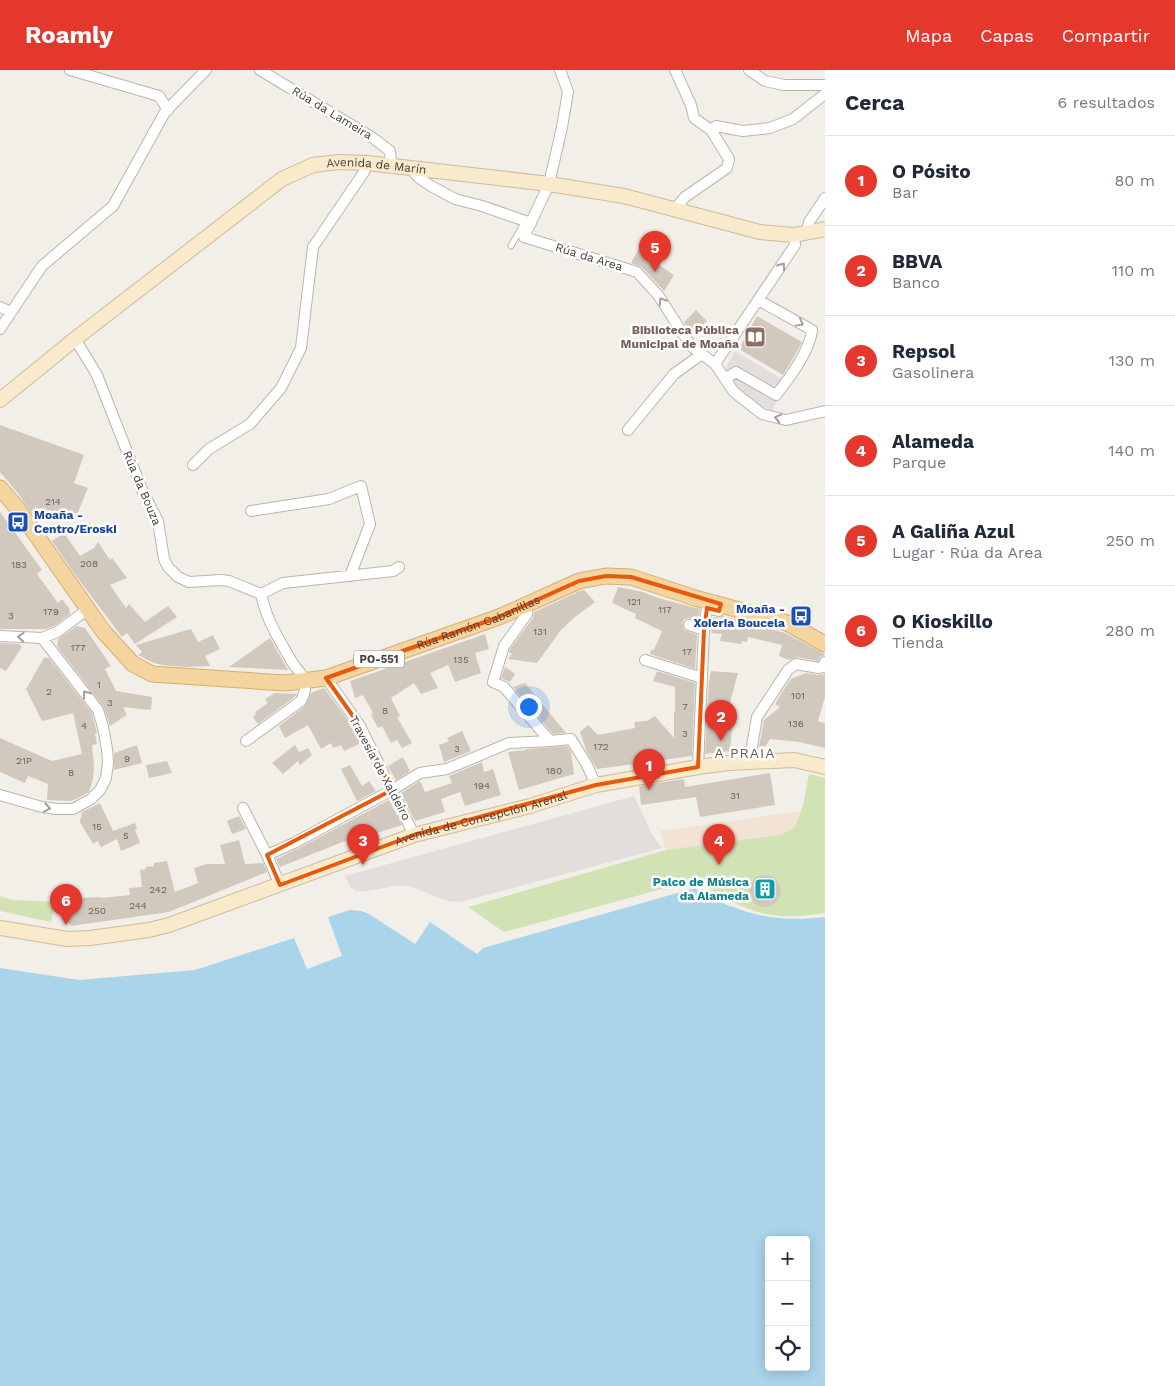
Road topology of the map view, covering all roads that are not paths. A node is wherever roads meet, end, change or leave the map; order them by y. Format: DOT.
graph roads {
  1 [pos="70,70"];
  2 [pos="206,70"];
  3 [pos="260,70"];
  4 [pos="560,70"];
  5 [pos="675,70"];
  6 [pos="749,70"];
  7 [pos="825,85"];
  8 [pos="825,94"];
  9 [pos="168,110"];
  10 [pos="711,130"];
  11 [pos="367,163"];
  12 [pos="391,166"];
  13 [pos="410,168"];
  14 [pos="549,184"];
  15 [pos="825,198"];
  16 [pos="674,210"];
  17 [pos="528,222"];
  18 [pos="825,229"];
  19 [pos="801,234"];
  20 [pos="511,246"];
  21 [pos="758,300"];
  22 [pos="0,307"];
  23 [pos="11,312"];
  24 [pos="0,329"];
  25 [pos="75,340"];
  26 [pos="702,354"];
  27 [pos="715,364"];
  28 [pos="725,379"];
  29 [pos="0,400"];
  30 [pos="825,411"];
  31 [pos="628,430"];
  32 [pos="193,466"];
  33 [pos="0,488"];
  34 [pos="251,511"];
  35 [pos="399,567"];
  36 [pos="350,576"];
  37 [pos="261,594"];
  38 [pos="721,604"];
  39 [pos="526,606"];
  40 [pos="88,609"];
  41 [pos="689,625"];
  42 [pos="704,630"];
  43 [pos="0,636"];
  44 [pos="42,638"];
  45 [pos="825,644"];
  46 [pos="645,660"];
  47 [pos="825,662"];
  48 [pos="326,678"];
  49 [pos="702,678"];
  50 [pos="305,681"];
  51 [pos="246,741"];
  52 [pos="550,741"];
  53 [pos="753,762"];
  54 [pos="698,766"];
  55 [pos="825,768"];
  56 [pos="596,785"];
  57 [pos="392,790"];
  58 [pos="0,795"];
  59 [pos="243,808"];
  60 [pos="414,835"];
  61 [pos="267,855"];
  62 [pos="280,885"];
  63 [pos="0,928"];
  1 -- 9 [label="street"];
  2 -- 9 [label="street"];
  3 -- 12 [label="street, Rúa da Lameira"];
  4 -- 14 [label="street"];
  5 -- 10 [label="street"];
  6 -- 7 [label="street"];
  8 -- 10 [label="street"];
  9 -- 23 [label="street"];
  10 -- 16 [label="street"];
  11 -- 12 [label="main road, Avenida de Marín"];
  11 -- 25 [label="main road, Avenida de Marín"];
  11 -- 32 [label="street"];
  12 -- 13 [label="main road, Avenida de Marín"];
  13 -- 14 [label="main road, Avenida de Marín"];
  13 -- 17 [label="street"];
  14 -- 16 [label="main road, Avenida de Marín"];
  14 -- 17 [label="street"];
  15 -- 19 [label="street"];
  16 -- 19 [label="main road, Avenida de Marín"];
  17 -- 20 [label="lane"];
  26 -- 17 [label="street, Rúa da Area, one-way"];
  18 -- 19 [label="main road, Avenida de Marín"];
  21 -- 19 [label="street, one-way"];
  21 -- 27 [label="street"];
  21 -- 28 [label="street, one-way"];
  22 -- 23 [label="street"];
  23 -- 24 [label="street"];
  25 -- 29 [label="main road, Avenida de Marín"];
  25 -- 37 [label="street, Rúa da Bouza"];
  26 -- 27 [label="street, Rúa da Area"];
  26 -- 31 [label="street"];
  27 -- 28 [label="street, Rúa da Area"];
  30 -- 28 [label="street, Rúa da Area, one-way"];
  33 -- 40 [label="main road, Rúa Ramón Cabanillas / PO-551"];
  34 -- 36 [label="street"];
  35 -- 36 [label="street"];
  36 -- 37 [label="street"];
  37 -- 50 [label="street"];
  38 -- 39 [label="main road, Rúa Ramón Cabanillas / PO-551"];
  38 -- 42 [label="street"];
  38 -- 45 [label="main road, Rúa Ramón Cabanillas / PO-551"];
  39 -- 48 [label="main road, Rúa Ramón Cabanillas / PO-551"];
  39 -- 52 [label="street"];
  40 -- 44 [label="street"];
  40 -- 50 [label="main road, Rúa Ramón Cabanillas / PO-551"];
  41 -- 42 [label="street"];
  42 -- 49 [label="street"];
  44 -- 43 [label="street, one-way"];
  58 -- 44 [label="street, one-way"];
  46 -- 49 [label="street"];
  47 -- 53 [label="street"];
  48 -- 50 [label="main road, Rúa Ramón Cabanillas / PO-551"];
  48 -- 57 [label="street, Travesía de Xaldeiro"];
  49 -- 54 [label="street"];
  50 -- 51 [label="street"];
  52 -- 56 [label="street"];
  52 -- 57 [label="street"];
  53 -- 54 [label="main road, Avenida de Concepción Arenal"];
  53 -- 55 [label="main road, Avenida de Concepción Arenal"];
  54 -- 56 [label="main road, Avenida de Concepción Arenal"];
  56 -- 60 [label="main road, Avenida de Concepción Arenal"];
  57 -- 60 [label="street, Travesía de Xaldeiro"];
  57 -- 61 [label="street"];
  59 -- 61 [label="street"];
  60 -- 62 [label="main road, Avenida de Concepción Arenal"];
  61 -- 62 [label="street"];
  62 -- 63 [label="main road, Avenida de Concepción Arenal"];
}
